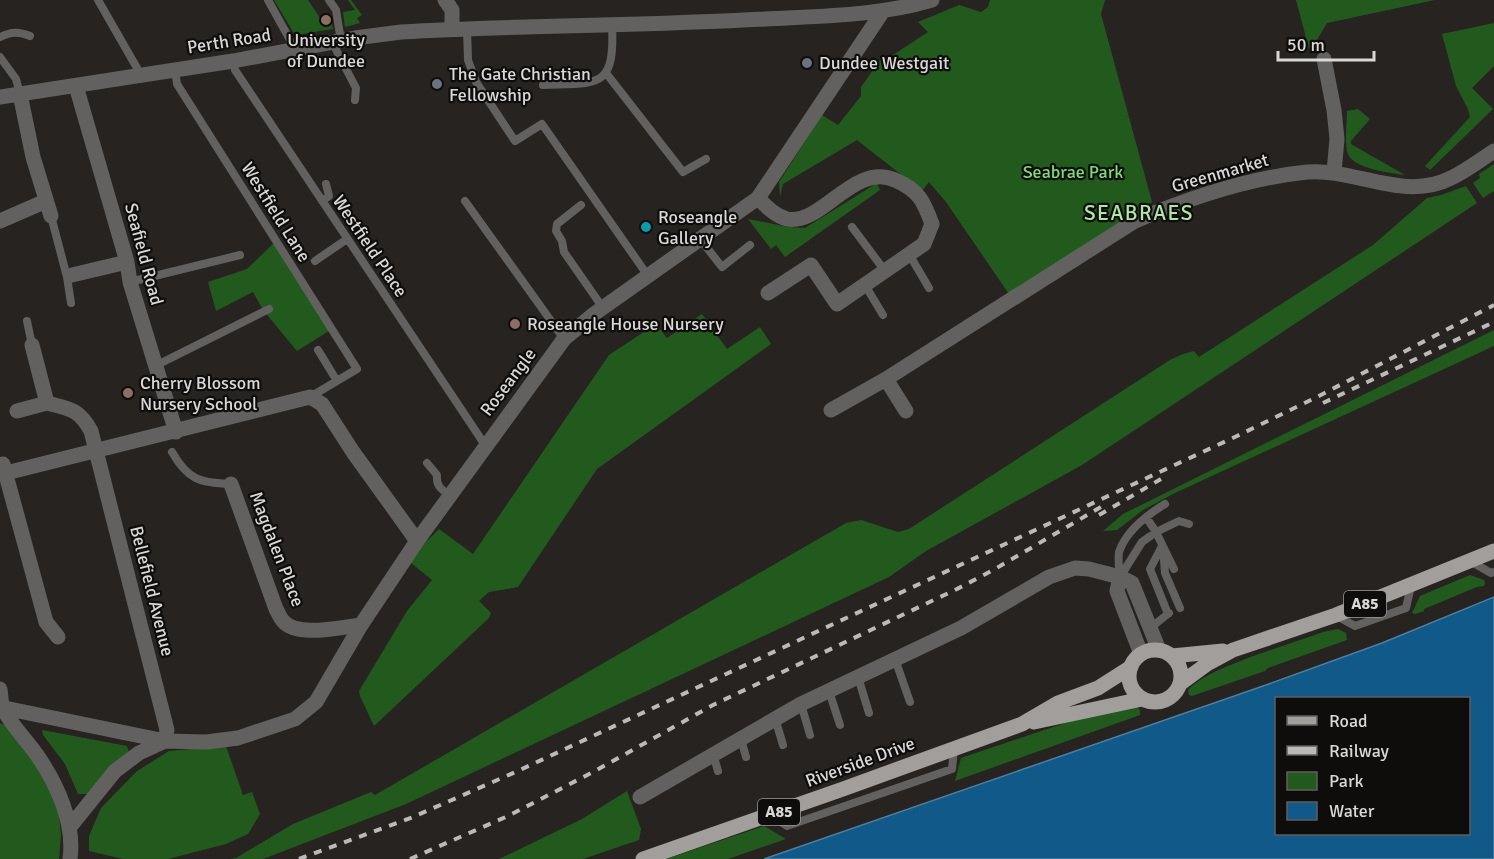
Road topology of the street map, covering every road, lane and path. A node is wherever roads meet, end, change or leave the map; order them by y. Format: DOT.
graph roads {
  1 [pos="98,0"];
  2 [pos="268,0"];
  3 [pos="329,0"];
  4 [pos="445,0"];
  5 [pos="932,0"];
  6 [pos="883,11"];
  7 [pos="612,25"];
  8 [pos="460,29"];
  9 [pos="30,36"];
  10 [pos="0,37"];
  11 [pos="337,42"];
  12 [pos="294,50"];
  13 [pos="0,57"];
  14 [pos="1324,59"];
  15 [pos="233,62"];
  16 [pos="175,70"];
  17 [pos="606,73"];
  18 [pos="139,76"];
  19 [pos="76,86"];
  20 [pos="543,86"];
  21 [pos="20,94"];
  22 [pos="0,97"];
  23 [pos="355,100"];
  24 [pos="1494,151"];
  25 [pos="706,159"];
  26 [pos="1334,172"];
  27 [pos="326,184"];
  28 [pos="758,198"];
  29 [pos="46,201"];
  30 [pos="322,201"];
  31 [pos="465,201"];
  32 [pos="581,205"];
  33 [pos="51,216"];
  34 [pos="0,221"];
  35 [pos="852,226"];
  36 [pos="347,239"];
  37 [pos="700,239"];
  38 [pos="750,245"];
  39 [pos="909,254"];
  40 [pos="240,255"];
  41 [pos="315,261"];
  42 [pos="126,262"];
  43 [pos="885,271"];
  44 [pos="72,275"];
  45 [pos="648,276"];
  46 [pos="130,282"];
  47 [pos="865,285"];
  48 [pos="929,288"];
  49 [pos="768,293"];
  50 [pos="71,303"];
  51 [pos="603,308"];
  52 [pos="269,309"];
  53 [pos="883,315"];
  54 [pos="27,321"];
  55 [pos="564,339"];
  56 [pos="32,345"];
  57 [pos="318,350"];
  58 [pos="155,366"];
  59 [pos="886,379"];
  60 [pos="337,381"];
  61 [pos="310,397"];
  62 [pos="47,403"];
  63 [pos="831,410"];
  64 [pos="16,411"];
  65 [pos="906,411"];
  66 [pos="176,432"];
  67 [pos="485,445"];
  68 [pos="96,452"];
  69 [pos="172,452"];
  70 [pos="427,463"];
  71 [pos="231,484"];
  72 [pos="449,495"];
  73 [pos="1165,504"];
  74 [pos="1146,517"];
  75 [pos="1189,524"];
  76 [pos="1156,532"];
  77 [pos="417,541"];
  78 [pos="1162,546"];
  79 [pos="1494,551"];
  80 [pos="1470,561"];
  81 [pos="1174,569"];
  82 [pos="1493,572"];
  83 [pos="1120,577"];
  84 [pos="1411,586"];
  85 [pos="1180,608"];
  86 [pos="1336,615"];
  87 [pos="361,625"];
  88 [pos="1149,629"];
  89 [pos="58,637"];
  90 [pos="1233,650"];
  91 [pos="1165,653"];
  92 [pos="1142,654"];
  93 [pos="895,659"];
  94 [pos="1131,667"];
  95 [pos="858,677"];
  96 [pos="1181,683"];
  97 [pos="0,689"];
  98 [pos="829,691"];
  99 [pos="1142,699"];
  100 [pos="910,702"];
  101 [pos="801,704"];
  102 [pos="1,707"];
  103 [pos="869,713"];
  104 [pos="775,718"];
  105 [pos="1022,724"];
  106 [pos="840,725"];
  107 [pos="810,735"];
  108 [pos="741,739"];
  109 [pos="165,741"];
  110 [pos="783,745"];
  111 [pos="954,748"];
  112 [pos="713,754"];
  113 [pos="746,757"];
  114 [pos="718,771"];
  115 [pos="640,796"];
  116 [pos="771,815"];
  117 [pos="69,828"];
  118 [pos="70,859"];
  119 [pos="643,859"];
  1 -- 18 [label="lane"];
  2 -- 12 [label="lane"];
  3 -- 11 [label="lane"];
  4 -- 8 [label="street"];
  5 -- 6 [label="street, Perth Road"];
  6 -- 7 [label="street, Perth Road"];
  6 -- 28 [label="street, Roseangle"];
  7 -- 8 [label="street, Perth Road"];
  7 -- 17 [label="lane"];
  8 -- 11 [label="street, Perth Road"];
  8 -- 45 [label="lane"];
  9 -- 10 [label="lane"];
  11 -- 12 [label="street, Perth Road"];
  11 -- 23 [label="lane"];
  12 -- 15 [label="street, Perth Road"];
  13 -- 21 [label="lane"];
  14 -- 26 [label="street"];
  15 -- 16 [label="street, Perth Road"];
  15 -- 30 [label="lane, Westfield Place"];
  16 -- 18 [label="street, Perth Road"];
  16 -- 60 [label="lane, Westfield Lane"];
  17 -- 20 [label="lane"];
  17 -- 25 [label="lane"];
  18 -- 19 [label="street, Perth Road"];
  19 -- 21 [label="street, Perth Road"];
  19 -- 42 [label="street, Seafield Road"];
  21 -- 22 [label="street, Perth Road"];
  21 -- 29 [label="street"];
  24 -- 26 [label="street, Greenmarket"];
  26 -- 59 [label="street, Greenmarket"];
  27 -- 30 [label="lane"];
  28 -- 37 [label="street, Roseangle"];
  28 -- 39 [label="street"];
  29 -- 33 [label="street"];
  29 -- 34 [label="street"];
  30 -- 36 [label="lane, Westfield Place"];
  31 -- 55 [label="lane"];
  32 -- 51 [label="lane"];
  33 -- 50 [label="lane"];
  35 -- 43 [label="lane"];
  36 -- 41 [label="lane"];
  36 -- 67 [label="lane, Westfield Place"];
  37 -- 38 [label="lane"];
  37 -- 45 [label="street, Roseangle"];
  39 -- 43 [label="street"];
  39 -- 48 [label="lane"];
  40 -- 46 [label="lane"];
  42 -- 44 [label="street"];
  42 -- 46 [label="street, Seafield Road"];
  43 -- 47 [label="street"];
  45 -- 51 [label="street, Roseangle"];
  46 -- 58 [label="street, Seafield Road"];
  47 -- 49 [label="street"];
  47 -- 53 [label="lane"];
  51 -- 55 [label="street, Roseangle"];
  52 -- 58 [label="lane"];
  54 -- 56 [label="lane"];
  55 -- 67 [label="street, Roseangle"];
  56 -- 62 [label="street"];
  57 -- 60 [label="lane"];
  58 -- 66 [label="street, Seafield Road"];
  59 -- 63 [label="street, Greenmarket"];
  59 -- 65 [label="street"];
  60 -- 61 [label="lane"];
  61 -- 66 [label="street"];
  61 -- 77 [label="street"];
  62 -- 64 [label="street"];
  62 -- 68 [label="street, Bellefield Avenue"];
  66 -- 68 [label="street"];
  67 -- 72 [label="street, Roseangle"];
  68 -- 89 [label="street"];
  68 -- 109 [label="street, Bellefield Avenue"];
  69 -- 71 [label="lane, Magdalen Place"];
  70 -- 72 [label="lane"];
  71 -- 87 [label="street, Magdalen Place"];
  72 -- 77 [label="street, Roseangle"];
  73 -- 74 [label="lane"];
  74 -- 76 [label="lane"];
  74 -- 83 [label="lane"];
  75 -- 76 [label="lane"];
  76 -- 78 [label="lane"];
  76 -- 83 [label="lane"];
  77 -- 87 [label="street, Roseangle"];
  78 -- 81 [label="lane"];
  78 -- 85 [label="lane"];
  78 -- 88 [label="lane"];
  79 -- 80 [label="main road, Riverside Drive / A85"];
  80 -- 82 [label="lane"];
  80 -- 84 [label="main road, Riverside Drive / A85"];
  83 -- 88 [label="street"];
  83 -- 92 [label="street"];
  83 -- 93 [label="street"];
  84 -- 86 [label="main road, Riverside Drive / A85"];
  84 -- 86 [label="lane"];
  86 -- 90 [label="main road, Riverside Drive / A85"];
  87 -- 109 [label="street, Roseangle"];
  88 -- 91 [label="street"];
  90 -- 91 [label="main road, Riverside Drive / A85"];
  90 -- 96 [label="main road, Riverside Drive / A85"];
  91 -- 92 [label="main road, Riverside Drive / A85"];
  91 -- 96 [label="main road"];
  92 -- 94 [label="main road, Riverside Drive / A85"];
  93 -- 95 [label="street"];
  93 -- 100 [label="lane"];
  94 -- 99 [label="main road"];
  94 -- 105 [label="main road, Riverside Drive / A85"];
  95 -- 98 [label="street"];
  95 -- 103 [label="lane"];
  96 -- 99 [label="main road, Riverside Drive / A85"];
  97 -- 102 [label="street"];
  98 -- 101 [label="street"];
  98 -- 106 [label="lane"];
  99 -- 105 [label="main road, Riverside Drive / A85"];
  101 -- 104 [label="street"];
  101 -- 107 [label="lane"];
  102 -- 109 [label="street, Roseangle"];
  102 -- 117 [label="street"];
  104 -- 108 [label="street"];
  104 -- 110 [label="lane"];
  105 -- 111 [label="main road, Riverside Drive / A85"];
  108 -- 112 [label="street"];
  108 -- 113 [label="lane"];
  109 -- 117 [label="street"];
  111 -- 116 [label="main road, Riverside Drive / A85"];
  111 -- 116 [label="lane"];
  112 -- 114 [label="lane"];
  112 -- 115 [label="street"];
  116 -- 119 [label="main road, Riverside Drive / A85"];
  117 -- 118 [label="street"];
}
